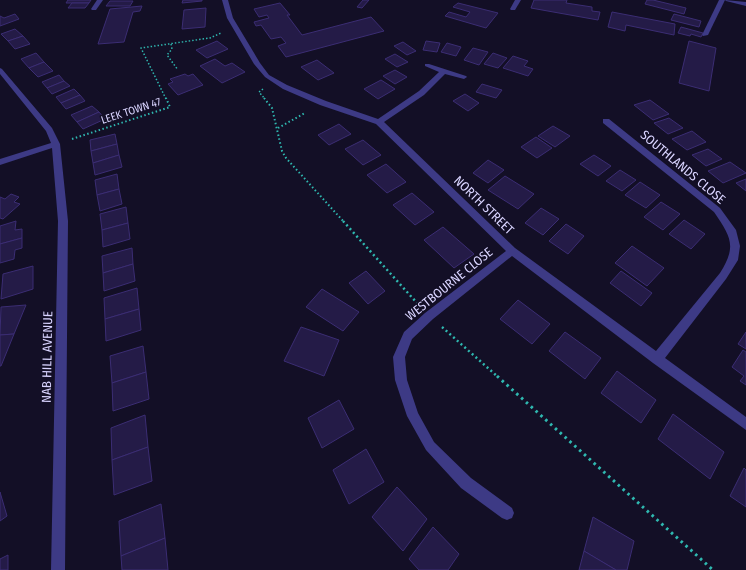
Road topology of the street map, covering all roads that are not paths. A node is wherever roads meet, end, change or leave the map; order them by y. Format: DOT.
graph roads {
  1 [pos="100,0"];
  2 [pos="225,0"];
  3 [pos="518,0"];
  4 [pos="722,0"];
  5 [pos="728,0"];
  6 [pos="746,4"];
  7 [pos="94,9"];
  8 [pos="513,9"];
  9 [pos="705,35"];
  10 [pos="427,65"];
  11 [pos="0,70"];
  12 [pos="443,71"];
  13 [pos="464,77"];
  14 [pos="606,121"];
  15 [pos="380,122"];
  16 [pos="56,144"];
  17 [pos="0,162"];
  18 [pos="512,251"];
  19 [pos="657,358"];
  20 [pos="746,424"];
  21 [pos="508,513"];
  22 [pos="58,570"];
  1 -- 7 [label="street"];
  2 -- 15 [label="street, NORTH STREET"];
  3 -- 8 [label="street"];
  4 -- 9 [label="street"];
  5 -- 6 [label="street"];
  10 -- 12 [label="street"];
  11 -- 16 [label="street, NAB HILL AVENUE"];
  12 -- 13 [label="street"];
  12 -- 15 [label="street"];
  14 -- 19 [label="street, SOUTHLANDS CLOSE"];
  15 -- 18 [label="street, NORTH STREET"];
  16 -- 17 [label="street"];
  16 -- 22 [label="street, NAB HILL AVENUE"];
  18 -- 19 [label="street, NORTH STREET"];
  18 -- 21 [label="street, WESTBOURNE CLOSE"];
  19 -- 20 [label="street, NORTH STREET"];
}
